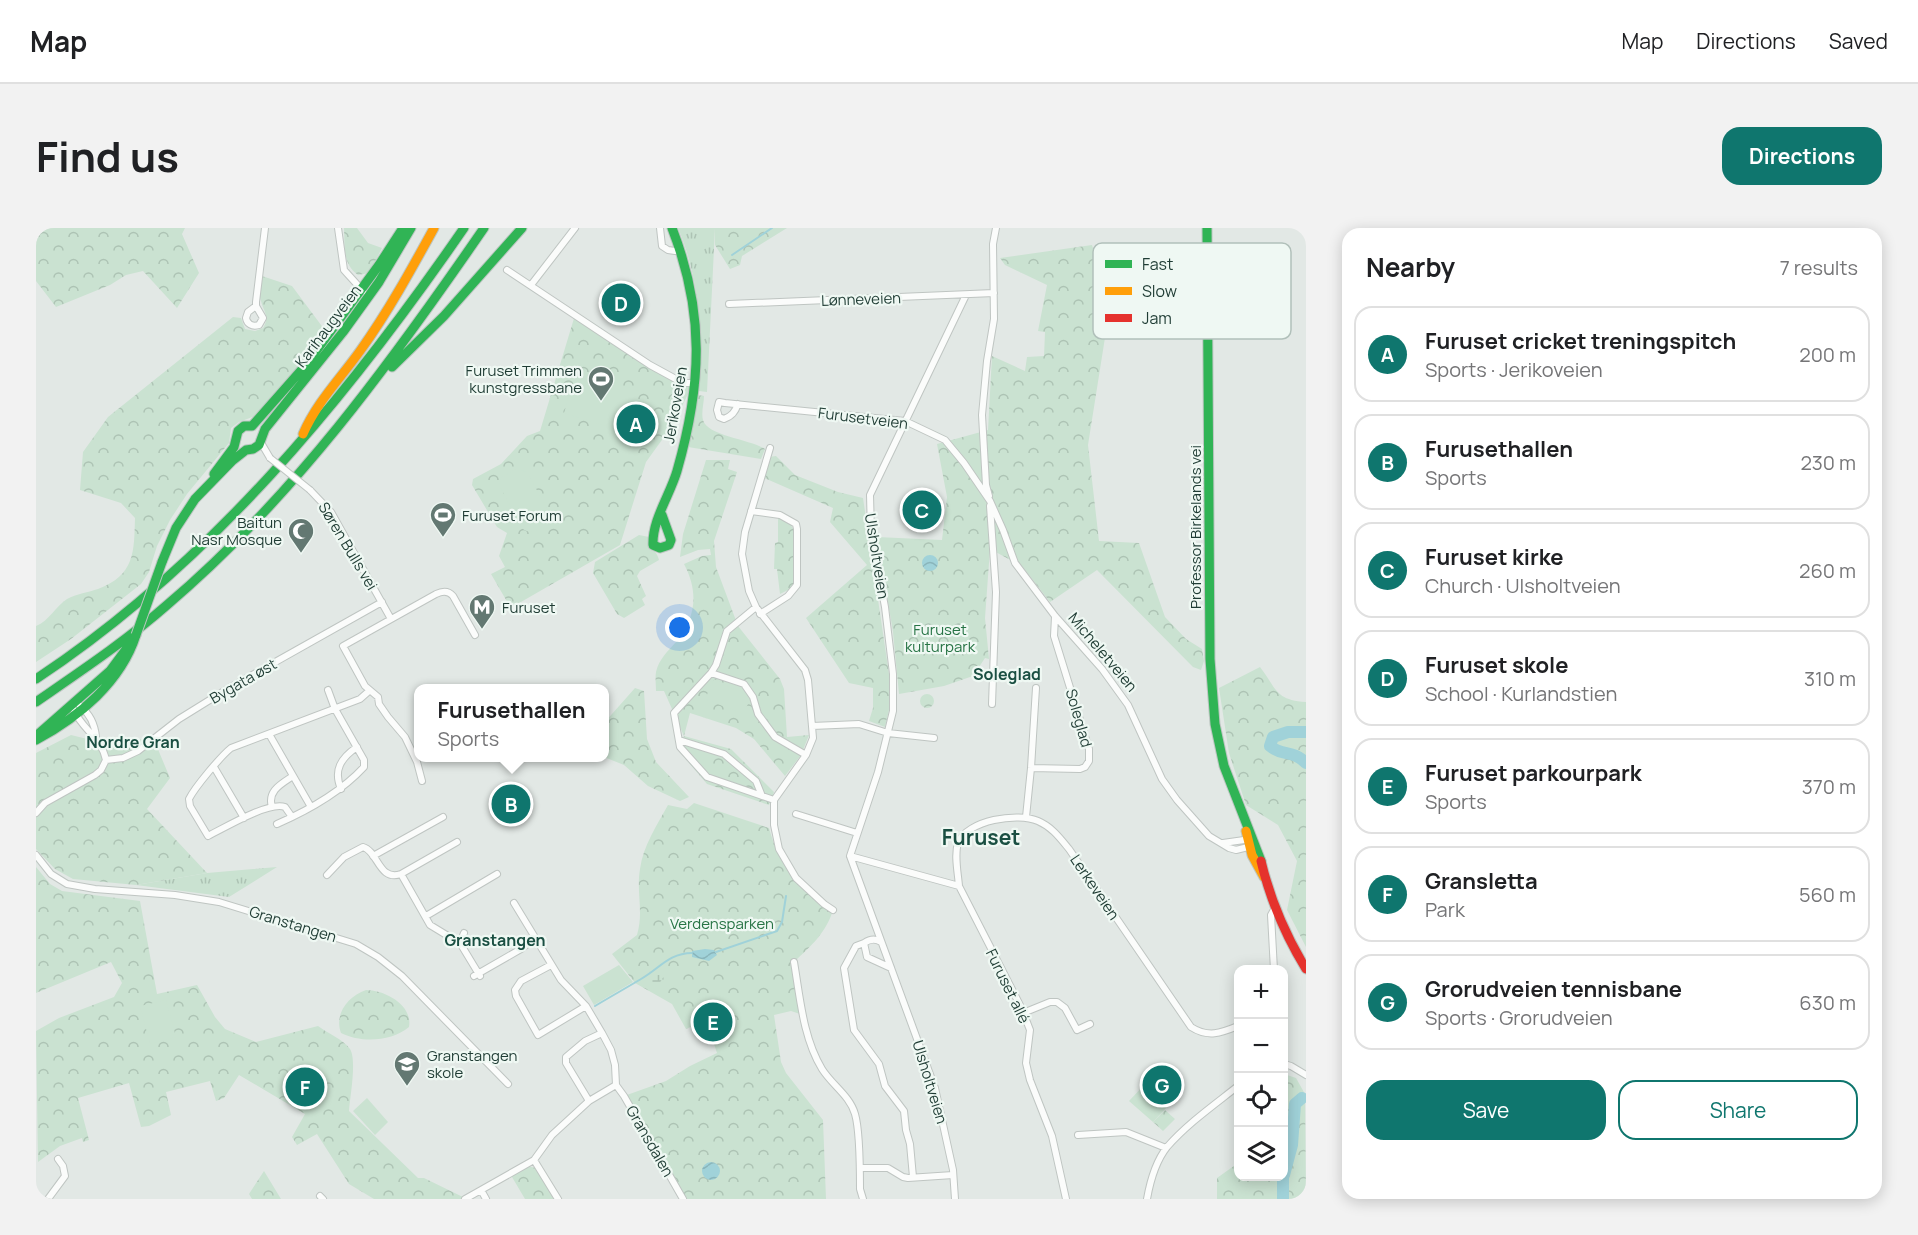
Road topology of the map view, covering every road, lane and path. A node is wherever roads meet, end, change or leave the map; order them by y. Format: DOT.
graph roads {
  1 [pos="265,228"];
  2 [pos="338,228"];
  3 [pos="403,228"];
  4 [pos="411,228"];
  5 [pos="434,228"];
  6 [pos="464,228"];
  7 [pos="484,228"];
  8 [pos="522,228"];
  9 [pos="575,228"];
  10 [pos="660,228"];
  11 [pos="672,228"];
  12 [pos="996,228"];
  13 [pos="1207,228"];
  14 [pos="1207,243"];
  15 [pos="675,251"];
  16 [pos="507,270"];
  17 [pos="531,285"];
  18 [pos="365,293"];
  19 [pos="994,293"];
  20 [pos="966,295"];
  21 [pos="729,304"];
  22 [pos="256,306"];
  23 [pos="1208,339"];
  24 [pos="696,383"];
  25 [pos="371,386"];
  26 [pos="738,404"];
  27 [pos="905,421"];
  28 [pos="252,426"];
  29 [pos="236,441"];
  30 [pos="262,442"];
  31 [pos="299,444"];
  32 [pos="770,448"];
  33 [pos="253,451"];
  34 [pos="270,458"];
  35 [pos="212,478"];
  36 [pos="990,501"];
  37 [pos="751,511"];
  38 [pos="662,515"];
  39 [pos="382,602"];
  40 [pos="758,610"];
  41 [pos="1055,616"];
  42 [pos="392,619"];
  43 [pos="475,635"];
  44 [pos="136,636"];
  45 [pos="711,673"];
  46 [pos="36,679"];
  47 [pos="1036,688"];
  48 [pos="328,690"];
  49 [pos="369,691"];
  50 [pos="36,702"];
  51 [pos="74,704"];
  52 [pos="992,704"];
  53 [pos="335,709"];
  54 [pos="80,712"];
  55 [pos="812,726"];
  56 [pos="888,733"];
  57 [pos="269,734"];
  58 [pos="36,738"];
  59 [pos="934,738"];
  60 [pos="679,740"];
  61 [pos="357,747"];
  62 [pos="806,755"];
  63 [pos="414,757"];
  64 [pos="106,760"];
  65 [pos="416,762"];
  66 [pos="214,767"];
  67 [pos="1031,768"];
  68 [pos="293,776"];
  69 [pos="422,781"];
  70 [pos="341,789"];
  71 [pos="762,796"];
  72 [pos="774,800"];
  73 [pos="272,807"];
  74 [pos="311,807"];
  75 [pos="36,813"];
  76 [pos="796,814"];
  77 [pos="292,817"];
  78 [pos="443,817"];
  79 [pos="1026,817"];
  80 [pos="244,818"];
  81 [pos="277,824"];
  82 [pos="857,833"];
  83 [pos="458,842"];
  84 [pos="1251,843"];
  85 [pos="36,855"];
  86 [pos="373,856"];
  87 [pos="850,856"];
  88 [pos="401,874"];
  89 [pos="497,874"];
  90 [pos="327,875"];
  91 [pos="959,886"];
  92 [pos="514,903"];
  93 [pos="1276,906"];
  94 [pos="834,910"];
  95 [pos="426,916"];
  96 [pos="464,933"];
  97 [pos="535,938"];
  98 [pos="453,939"];
  99 [pos="882,942"];
  100 [pos="864,944"];
  101 [pos="794,962"];
  102 [pos="551,965"];
  103 [pos="1274,965"];
  104 [pos="891,968"];
  105 [pos="1306,969"];
  106 [pos="586,1006"];
  107 [pos="1023,1012"];
  108 [pos="1090,1024"];
  109 [pos="1234,1028"];
  110 [pos="602,1033"];
  111 [pos="1288,1066"];
  112 [pos="1306,1075"];
  113 [pos="508,1084"];
  114 [pos="616,1085"];
  115 [pos="1234,1090"];
  116 [pos="589,1101"];
  117 [pos="1078,1135"];
  118 [pos="1166,1148"];
  119 [pos="58,1159"];
  120 [pos="534,1160"];
  121 [pos="860,1168"];
  122 [pos="953,1175"];
  123 [pos="913,1177"];
  124 [pos="481,1190"];
  125 [pos="48,1199"];
  126 [pos="465,1199"];
  127 [pos="486,1199"];
  128 [pos="558,1199"];
  129 [pos="683,1199"];
  130 [pos="863,1199"];
  131 [pos="955,1199"];
  132 [pos="1066,1199"];
  133 [pos="1147,1199"];
  1 -- 22 [label="street"];
  2 -- 18 [label="street"];
  3 -- 18 [label="main road, Karihaugveien"];
  4 -- 18 [label="main road, Karihaugveien"];
  5 -- 31 [label="main road"];
  6 -- 31 [label="main road"];
  7 -- 25 [label="main road"];
  8 -- 25 [label="main road"];
  9 -- 17 [label="street"];
  10 -- 15 [label="street"];
  11 -- 24 [label="main road, Jerikoveien"];
  12 -- 19 [label="street, Micheletveien"];
  13 -- 14 [label="main road, Professor Birkelands vei"];
  16 -- 17 [label="street"];
  17 -- 24 [label="street"];
  18 -- 28 [label="main road, Karihaugveien"];
  18 -- 30 [label="main road, Karihaugveien"];
  19 -- 20 [label="street, Lønneveien"];
  19 -- 36 [label="street, Micheletveien"];
  20 -- 21 [label="street, Lønneveien"];
  20 -- 27 [label="street, Ulsholtveien"];
  23 -- 84 [label="main road, Professor Birkelands vei"];
  24 -- 38 [label="main road, Jerikoveien"];
  25 -- 50 [label="main road"];
  26 -- 27 [label="street, Furusetveien"];
  27 -- 36 [label="street, Furusetveien"];
  27 -- 56 [label="street, Ulsholtveien"];
  28 -- 29 [label="main road, Karihaugveien"];
  28 -- 30 [label="main road"];
  29 -- 33 [label="main road"];
  29 -- 35 [label="main road, Karihaugveien"];
  30 -- 33 [label="main road, Karihaugveien"];
  30 -- 34 [label="street, Søren Bulls vei"];
  31 -- 46 [label="main road"];
  32 -- 37 [label="street"];
  33 -- 34 [label="street, Søren Bulls vei"];
  33 -- 35 [label="main road, Karihaugveien"];
  34 -- 39 [label="street, Søren Bulls vei, bridge"];
  35 -- 44 [label="main road, Karihaugveien, bridge"];
  36 -- 41 [label="street, Micheletveien"];
  36 -- 52 [label="street, Micheletveien"];
  37 -- 40 [label="street"];
  37 -- 40 [label="street"];
  39 -- 42 [label="street, Søren Bulls vei"];
  39 -- 64 [label="street, Bygata øst"];
  40 -- 45 [label="street"];
  40 -- 55 [label="street"];
  41 -- 67 [label="street, Soleglad"];
  41 -- 84 [label="street, Micheletveien"];
  42 -- 43 [label="street"];
  42 -- 49 [label="street"];
  44 -- 51 [label="main road, Karihaugveien"];
  44 -- 54 [label="main road, Karihaugveien"];
  45 -- 60 [label="street"];
  45 -- 62 [label="street"];
  47 -- 67 [label="street"];
  48 -- 53 [label="street"];
  49 -- 53 [label="street"];
  49 -- 63 [label="street"];
  51 -- 54 [label="street"];
  51 -- 58 [label="main road, Karihaugveien"];
  53 -- 57 [label="street"];
  53 -- 61 [label="street"];
  54 -- 58 [label="main road, Karihaugveien"];
  54 -- 64 [label="street"];
  55 -- 56 [label="street"];
  55 -- 62 [label="street"];
  56 -- 59 [label="street"];
  56 -- 82 [label="street, Ulsholtveien"];
  57 -- 66 [label="street"];
  57 -- 68 [label="street"];
  60 -- 71 [label="street"];
  60 -- 71 [label="street"];
  61 -- 70 [label="street"];
  61 -- 70 [label="street"];
  62 -- 72 [label="street"];
  64 -- 75 [label="street"];
  65 -- 69 [label="street"];
  66 -- 80 [label="street"];
  66 -- 80 [label="street"];
  67 -- 79 [label="street"];
  68 -- 73 [label="street"];
  68 -- 74 [label="street"];
  70 -- 74 [label="street"];
  71 -- 72 [label="street"];
  72 -- 94 [label="street"];
  73 -- 77 [label="street"];
  73 -- 80 [label="street"];
  74 -- 77 [label="street"];
  76 -- 82 [label="street"];
  77 -- 81 [label="street"];
  78 -- 86 [label="street"];
  79 -- 91 [label="street"];
  79 -- 109 [label="street, Lerkeveien"];
  82 -- 87 [label="street, Ulsholtveien"];
  83 -- 88 [label="street"];
  84 -- 93 [label="main road, Professor Birkelands vei"];
  85 -- 113 [label="street, Granstangen"];
  86 -- 88 [label="street"];
  86 -- 90 [label="street"];
  87 -- 91 [label="street"];
  87 -- 99 [label="street, Ulsholtveien"];
  88 -- 95 [label="street"];
  89 -- 95 [label="street"];
  91 -- 107 [label="street, Furuset allé"];
  92 -- 97 [label="street"];
  93 -- 103 [label="street"];
  93 -- 105 [label="main road"];
  95 -- 98 [label="street"];
  96 -- 97 [label="street"];
  97 -- 102 [label="street"];
  99 -- 100 [label="street"];
  99 -- 104 [label="street, Ulsholtveien"];
  100 -- 104 [label="street"];
  100 -- 123 [label="street"];
  101 -- 121 [label="street"];
  102 -- 106 [label="street"];
  102 -- 106 [label="street"];
  104 -- 122 [label="street, Ulsholtveien"];
  106 -- 110 [label="street"];
  107 -- 108 [label="street"];
  107 -- 132 [label="street, Furuset allé"];
  110 -- 114 [label="street"];
  110 -- 116 [label="street"];
  111 -- 112 [label="street"];
  114 -- 116 [label="street"];
  114 -- 129 [label="street, Gransdalen"];
  115 -- 118 [label="street"];
  116 -- 120 [label="street"];
  117 -- 118 [label="street"];
  118 -- 133 [label="street"];
  119 -- 125 [label="street"];
  120 -- 124 [label="street"];
  120 -- 128 [label="street"];
  121 -- 123 [label="street"];
  121 -- 130 [label="street"];
  122 -- 123 [label="street"];
  122 -- 131 [label="street, Ulsholtveien"];
  124 -- 126 [label="street"];
  124 -- 127 [label="street"];
}
